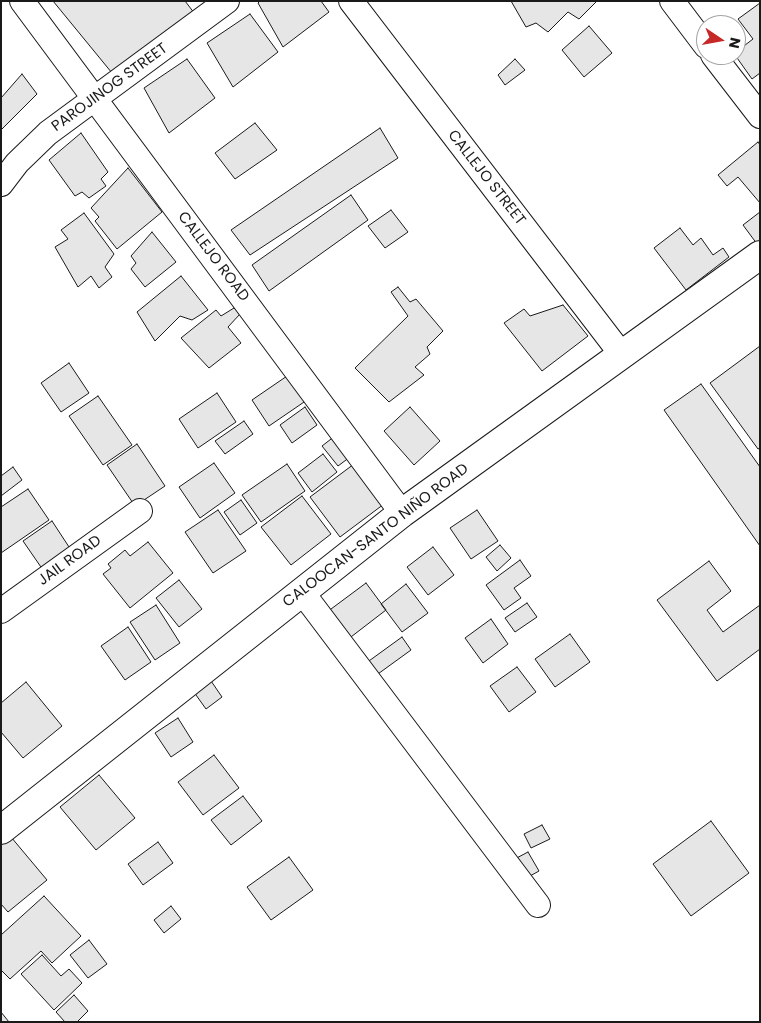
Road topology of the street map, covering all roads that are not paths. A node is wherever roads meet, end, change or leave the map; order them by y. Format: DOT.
graph roads {
  1 [pos="22,1"];
  2 [pos="227,1"];
  3 [pos="351,1"];
  4 [pos="672,1"];
  5 [pos="696,33"];
  6 [pos="721,65"];
  7 [pos="95,98"];
  8 [pos="760,116"];
  9 [pos="1,184"];
  10 [pos="760,255"];
  11 [pos="622,355"];
  12 [pos="140,511"];
  13 [pos="402,513"];
  14 [pos="302,592"];
  15 [pos="1,611"];
  16 [pos="1,830"];
  17 [pos="538,905"];
  1 -- 7 [label="street, CALLEJO ROAD"];
  2 -- 7 [label="street, PAROJINOG STREET"];
  3 -- 11 [label="street, CALLEJO STREET"];
  4 -- 5 [label="street"];
  6 -- 8 [label="street"];
  7 -- 9 [label="street, PAROJINOG STREET"];
  7 -- 13 [label="street, CALLEJO ROAD"];
  10 -- 11 [label="street, CALOOCAN-SANTO NIÑO ROAD"];
  11 -- 13 [label="street, CALOOCAN-SANTO NIÑO ROAD"];
  12 -- 15 [label="street, JAIL ROAD"];
  13 -- 14 [label="street, CALOOCAN-SANTO NIÑO ROAD"];
  14 -- 16 [label="street, CALOOCAN-SANTO NIÑO ROAD"];
  14 -- 17 [label="street"];
}
